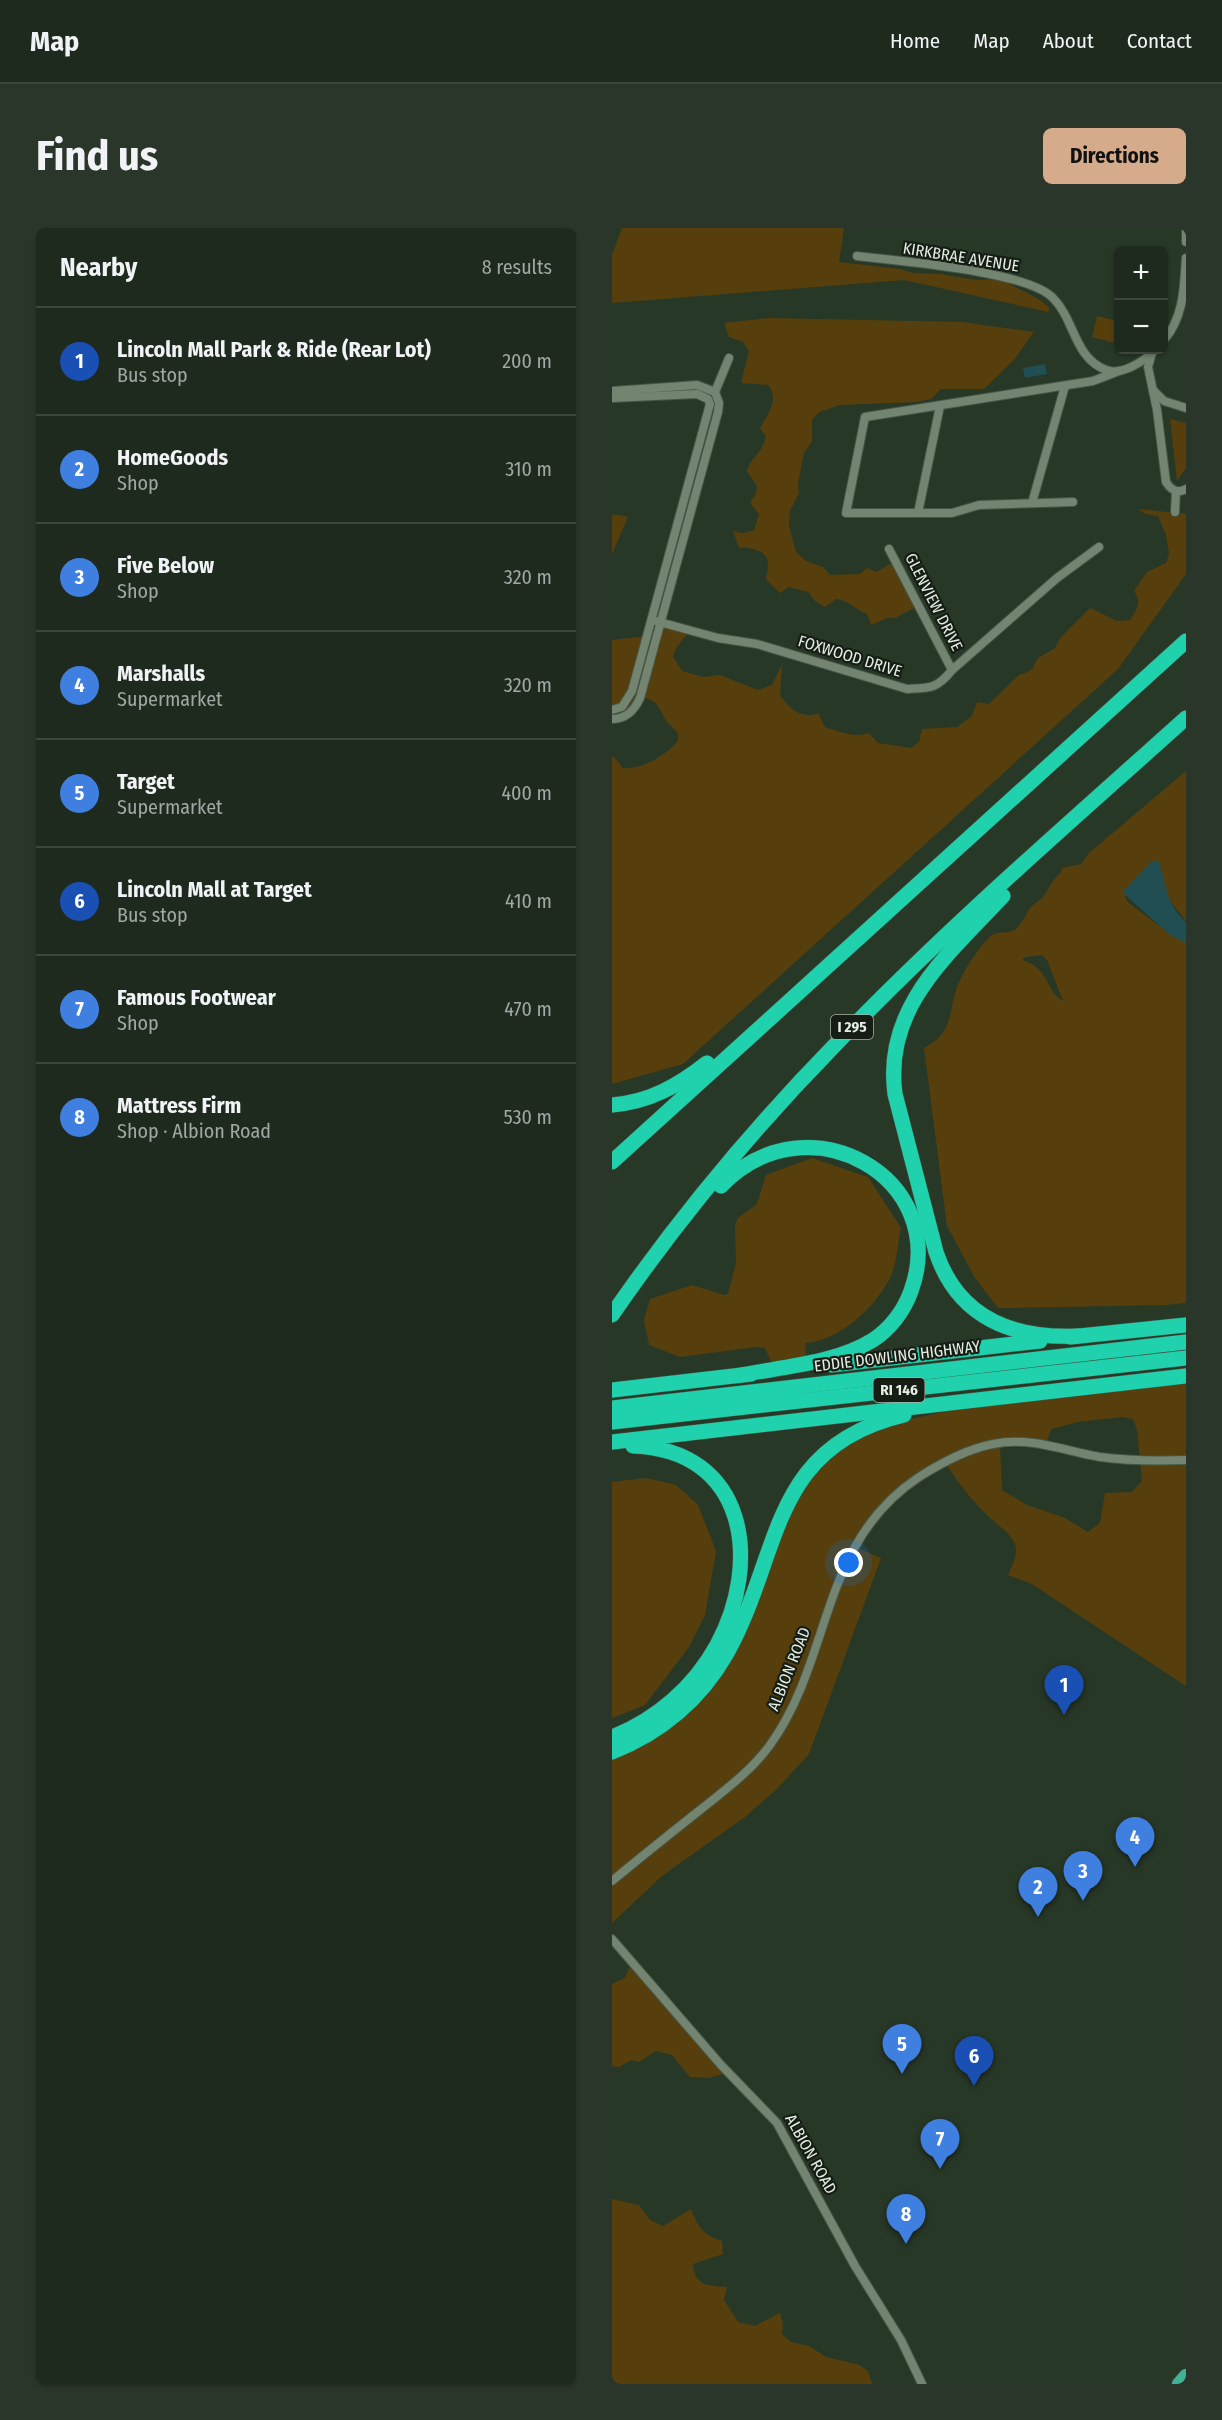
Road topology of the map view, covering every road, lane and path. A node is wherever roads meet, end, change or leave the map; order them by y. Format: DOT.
graph roads {
  1 [pos="1186,228"];
  2 [pos="1186,242"];
  3 [pos="856,256"];
  4 [pos="1186,258"];
  5 [pos="1168,333"];
  6 [pos="1149,354"];
  7 [pos="1152,354"];
  8 [pos="729,358"];
  9 [pos="1119,371"];
  10 [pos="1065,386"];
  11 [pos="612,391"];
  12 [pos="1154,391"];
  13 [pos="715,392"];
  14 [pos="612,398"];
  15 [pos="940,406"];
  16 [pos="1186,408"];
  17 [pos="1186,489"];
  18 [pos="1176,491"];
  19 [pos="1073,502"];
  20 [pos="1032,503"];
  21 [pos="1175,512"];
  22 [pos="918,513"];
  23 [pos="679,537"];
  24 [pos="1099,546"];
  25 [pos="889,549"];
  26 [pos="656,621"];
  27 [pos="1186,641"];
  28 [pos="952,670"];
  29 [pos="637,692"];
  30 [pos="612,710"];
  31 [pos="612,719"];
  32 [pos="1184,720"];
  33 [pos="1075,819"];
  34 [pos="808,984"];
  35 [pos="612,1105"];
  36 [pos="612,1162"];
  37 [pos="653,1258"];
  38 [pos="612,1315"];
  39 [pos="1186,1324"];
  40 [pos="1078,1336"];
  41 [pos="1186,1342"];
  42 [pos="1186,1358"];
  43 [pos="741,1375"];
  44 [pos="1186,1376"];
  45 [pos="612,1390"];
  46 [pos="1008,1396"];
  47 [pos="612,1408"];
  48 [pos="612,1422"];
  49 [pos="612,1442"];
  50 [pos="612,1447"];
  51 [pos="1186,1460"];
  52 [pos="612,1737"];
  53 [pos="612,1752"];
  54 [pos="612,1881"];
  55 [pos="612,1939"];
  56 [pos="1186,2376"];
  57 [pos="922,2384"];
  58 [pos="1179,2384"];
  1 -- 2 [label="street"];
  3 -- 9 [label="street, KIRKBRAE AVENUE"];
  4 -- 5 [label="street"];
  6 -- 9 [label="street"];
  7 -- 12 [label="street"];
  8 -- 13 [label="street"];
  9 -- 10 [label="street"];
  10 -- 15 [label="street"];
  10 -- 20 [label="street"];
  11 -- 13 [label="street"];
  12 -- 16 [label="street"];
  12 -- 18 [label="street"];
  13 -- 23 [label="street"];
  14 -- 23 [label="street"];
  15 -- 22 [label="street"];
  15 -- 22 [label="street"];
  17 -- 18 [label="street"];
  18 -- 21 [label="street"];
  19 -- 20 [label="street"];
  20 -- 22 [label="street"];
  23 -- 26 [label="street"];
  24 -- 28 [label="street, FOXWOOD DRIVE"];
  25 -- 28 [label="street, GLENVIEW DRIVE"];
  26 -- 28 [label="street, FOXWOOD DRIVE"];
  26 -- 29 [label="street"];
  27 -- 34 [label="highway"];
  29 -- 30 [label="street"];
  29 -- 31 [label="street"];
  32 -- 33 [label="highway, I 295"];
  33 -- 37 [label="highway, I 295"];
  33 -- 40 [label="highway"];
  34 -- 35 [label="highway"];
  34 -- 36 [label="highway"];
  37 -- 38 [label="highway, I 295"];
  37 -- 43 [label="highway"];
  39 -- 40 [label="highway"];
  40 -- 43 [label="highway"];
  41 -- 47 [label="highway, EDDIE DOWLING HIGHWAY / RI 146"];
  42 -- 48 [label="highway, EDDIE DOWLING HIGHWAY / RI 146"];
  43 -- 45 [label="highway"];
  44 -- 46 [label="highway"];
  46 -- 49 [label="highway"];
  46 -- 53 [label="highway"];
  50 -- 52 [label="highway"];
  51 -- 54 [label="street, ALBION ROAD"];
  55 -- 57 [label="street, ALBION ROAD"];
  56 -- 58 [label="main road"];
}
